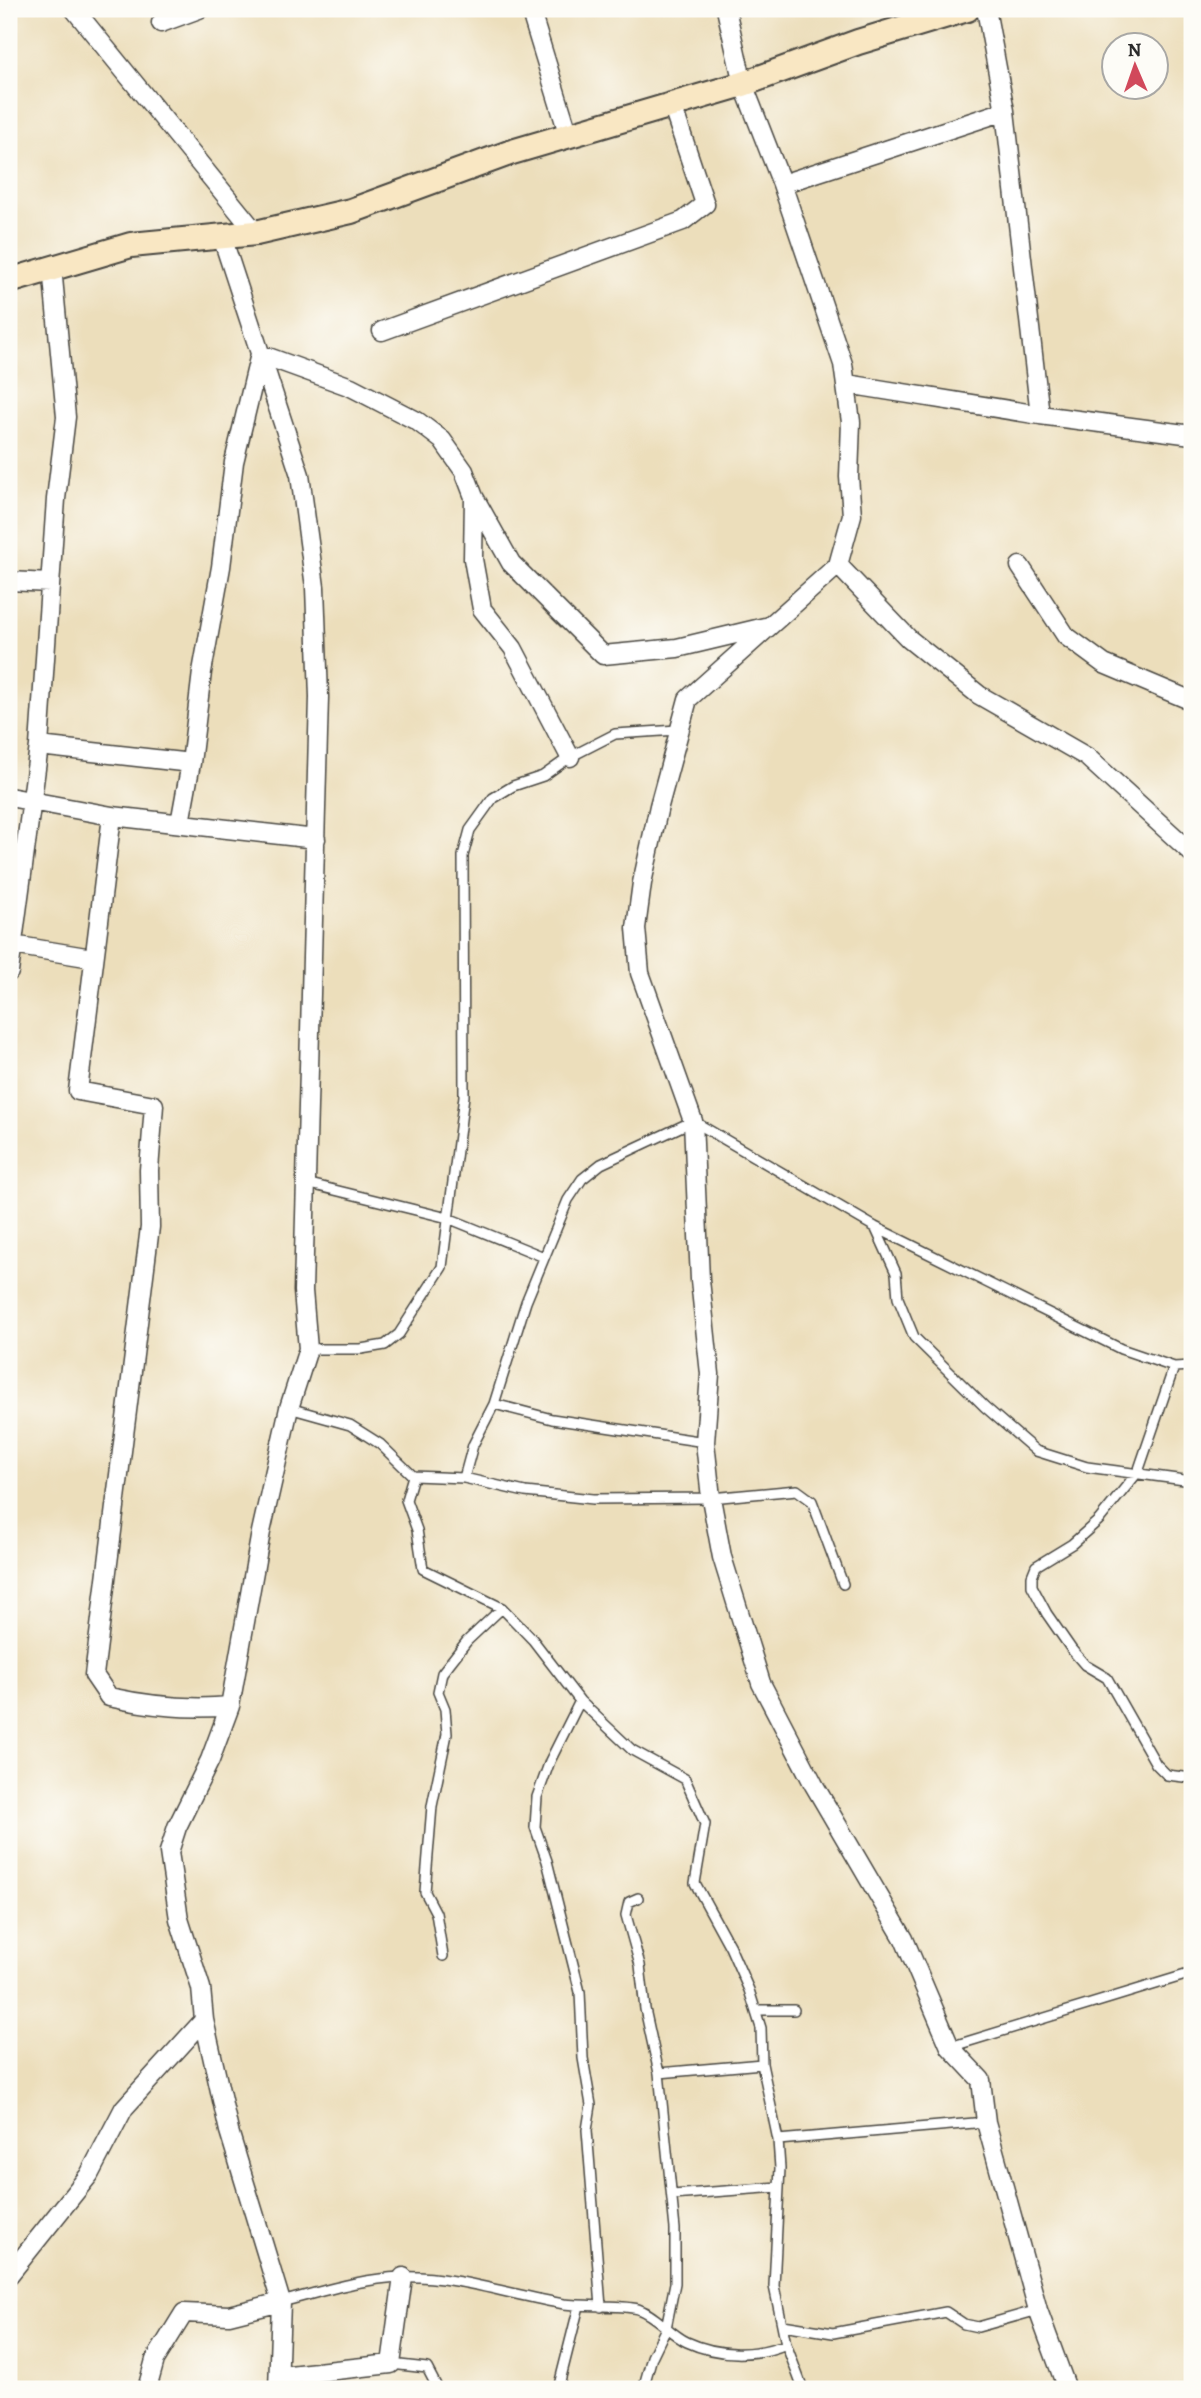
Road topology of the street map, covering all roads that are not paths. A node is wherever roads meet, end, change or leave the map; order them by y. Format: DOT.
graph roads {
  1 [pos="74,9"];
  2 [pos="199,9"];
  3 [pos="530,9"];
  4 [pos="726,9"];
  5 [pos="967,9"];
  6 [pos="986,9"];
  7 [pos="161,23"];
  8 [pos="743,84"];
  9 [pos="672,106"];
  10 [pos="1005,111"];
  11 [pos="569,135"];
  12 [pos="782,184"];
  13 [pos="256,233"];
  14 [pos="222,237"];
  15 [pos="52,267"];
  16 [pos="9,281"];
  17 [pos="382,331"];
  18 [pos="260,354"];
  19 [pos="847,384"];
  20 [pos="1040,415"];
  21 [pos="1192,435"];
  22 [pos="474,497"];
  23 [pos="838,565"];
  24 [pos="1020,566"];
  25 [pos="9,580"];
  26 [pos="50,583"];
  27 [pos="769,626"];
  28 [pos="1192,701"];
  29 [pos="678,730"];
  30 [pos="39,746"];
  31 [pos="570,757"];
  32 [pos="191,763"];
  33 [pos="9,797"];
  34 [pos="32,802"];
  35 [pos="112,816"];
  36 [pos="180,822"];
  37 [pos="316,839"];
  38 [pos="1192,853"];
  39 [pos="13,945"];
  40 [pos="92,958"];
  41 [pos="9,972"];
  42 [pos="693,1121"];
  43 [pos="306,1183"];
  44 [pos="448,1218"];
  45 [pos="875,1227"];
  46 [pos="544,1257"];
  47 [pos="308,1349"];
  48 [pos="1192,1366"];
  49 [pos="1174,1367"];
  50 [pos="494,1404"];
  51 [pos="289,1408"];
  52 [pos="705,1442"];
  53 [pos="1138,1472"];
  54 [pos="413,1476"];
  55 [pos="464,1478"];
  56 [pos="1192,1481"];
  57 [pos="711,1498"];
  58 [pos="843,1584"];
  59 [pos="502,1608"];
  60 [pos="580,1701"];
  61 [pos="230,1706"];
  62 [pos="1192,1778"];
  63 [pos="638,1898"];
  64 [pos="443,1956"];
  65 [pos="1192,1973"];
  66 [pos="756,2010"];
  67 [pos="794,2010"];
  68 [pos="204,2020"];
  69 [pos="950,2047"];
  70 [pos="762,2064"];
  71 [pos="659,2073"];
  72 [pos="986,2122"];
  73 [pos="778,2140"];
  74 [pos="779,2187"];
  75 [pos="672,2195"];
  76 [pos="9,2275"];
  77 [pos="403,2277"];
  78 [pos="281,2302"];
  79 [pos="579,2306"];
  80 [pos="601,2307"];
  81 [pos="1038,2311"];
  82 [pos="783,2325"];
  83 [pos="666,2328"];
  84 [pos="786,2344"];
  85 [pos="391,2364"];
  86 [pos="279,2383"];
  87 [pos="147,2389"];
  88 [pos="438,2389"];
  89 [pos="558,2389"];
  90 [pos="643,2389"];
  91 [pos="803,2389"];
  92 [pos="1067,2389"];
  1 -- 13 [label="street"];
  2 -- 7 [label="street"];
  3 -- 11 [label="street"];
  4 -- 8 [label="street"];
  5 -- 8 [label="main road"];
  6 -- 10 [label="street"];
  8 -- 9 [label="main road"];
  8 -- 12 [label="street"];
  9 -- 11 [label="main road"];
  9 -- 17 [label="street"];
  10 -- 12 [label="street"];
  10 -- 20 [label="street"];
  11 -- 13 [label="main road"];
  12 -- 19 [label="street"];
  13 -- 14 [label="main road"];
  14 -- 15 [label="main road"];
  14 -- 18 [label="street"];
  15 -- 16 [label="main road"];
  15 -- 26 [label="street"];
  18 -- 22 [label="street"];
  18 -- 32 [label="street"];
  18 -- 37 [label="street"];
  19 -- 20 [label="street"];
  19 -- 23 [label="street"];
  20 -- 21 [label="street"];
  22 -- 27 [label="street"];
  22 -- 31 [label="street"];
  23 -- 27 [label="street"];
  23 -- 38 [label="street"];
  24 -- 28 [label="street"];
  25 -- 26 [label="street"];
  26 -- 30 [label="street"];
  27 -- 29 [label="street"];
  29 -- 31 [label="lane"];
  29 -- 42 [label="street"];
  30 -- 32 [label="street"];
  30 -- 34 [label="street"];
  31 -- 44 [label="lane"];
  32 -- 36 [label="street"];
  33 -- 34 [label="street"];
  34 -- 35 [label="street"];
  34 -- 39 [label="street"];
  35 -- 36 [label="street"];
  35 -- 40 [label="street"];
  36 -- 37 [label="street"];
  37 -- 43 [label="street"];
  39 -- 40 [label="street"];
  39 -- 41 [label="street"];
  40 -- 61 [label="street"];
  42 -- 45 [label="lane"];
  42 -- 46 [label="lane"];
  42 -- 52 [label="street"];
  43 -- 44 [label="lane"];
  43 -- 47 [label="street"];
  44 -- 46 [label="lane"];
  44 -- 47 [label="lane"];
  45 -- 49 [label="lane"];
  45 -- 53 [label="lane"];
  46 -- 50 [label="lane"];
  47 -- 51 [label="street"];
  48 -- 49 [label="lane"];
  49 -- 53 [label="lane"];
  50 -- 52 [label="lane"];
  50 -- 55 [label="lane"];
  51 -- 54 [label="lane"];
  51 -- 61 [label="street"];
  52 -- 57 [label="street"];
  53 -- 56 [label="lane"];
  53 -- 62 [label="lane"];
  54 -- 55 [label="lane"];
  54 -- 59 [label="lane"];
  55 -- 57 [label="lane"];
  57 -- 58 [label="lane"];
  57 -- 69 [label="street"];
  59 -- 60 [label="lane"];
  59 -- 64 [label="lane"];
  60 -- 66 [label="lane"];
  60 -- 80 [label="lane"];
  61 -- 68 [label="street"];
  63 -- 71 [label="lane"];
  65 -- 69 [label="lane"];
  66 -- 67 [label="lane"];
  66 -- 70 [label="lane"];
  68 -- 76 [label="street"];
  68 -- 78 [label="street"];
  69 -- 72 [label="street"];
  70 -- 71 [label="lane"];
  70 -- 73 [label="lane"];
  71 -- 75 [label="lane"];
  72 -- 73 [label="lane"];
  72 -- 81 [label="street"];
  73 -- 74 [label="lane"];
  74 -- 75 [label="lane"];
  74 -- 82 [label="lane"];
  75 -- 83 [label="lane"];
  77 -- 78 [label="lane"];
  77 -- 79 [label="lane"];
  77 -- 85 [label="street"];
  78 -- 86 [label="street"];
  78 -- 87 [label="street"];
  79 -- 80 [label="lane"];
  79 -- 89 [label="lane"];
  80 -- 83 [label="lane"];
  81 -- 82 [label="lane"];
  81 -- 92 [label="street"];
  82 -- 84 [label="lane"];
  83 -- 84 [label="lane"];
  83 -- 90 [label="lane"];
  84 -- 91 [label="lane"];
  85 -- 86 [label="street"];
  85 -- 88 [label="lane"];
}
